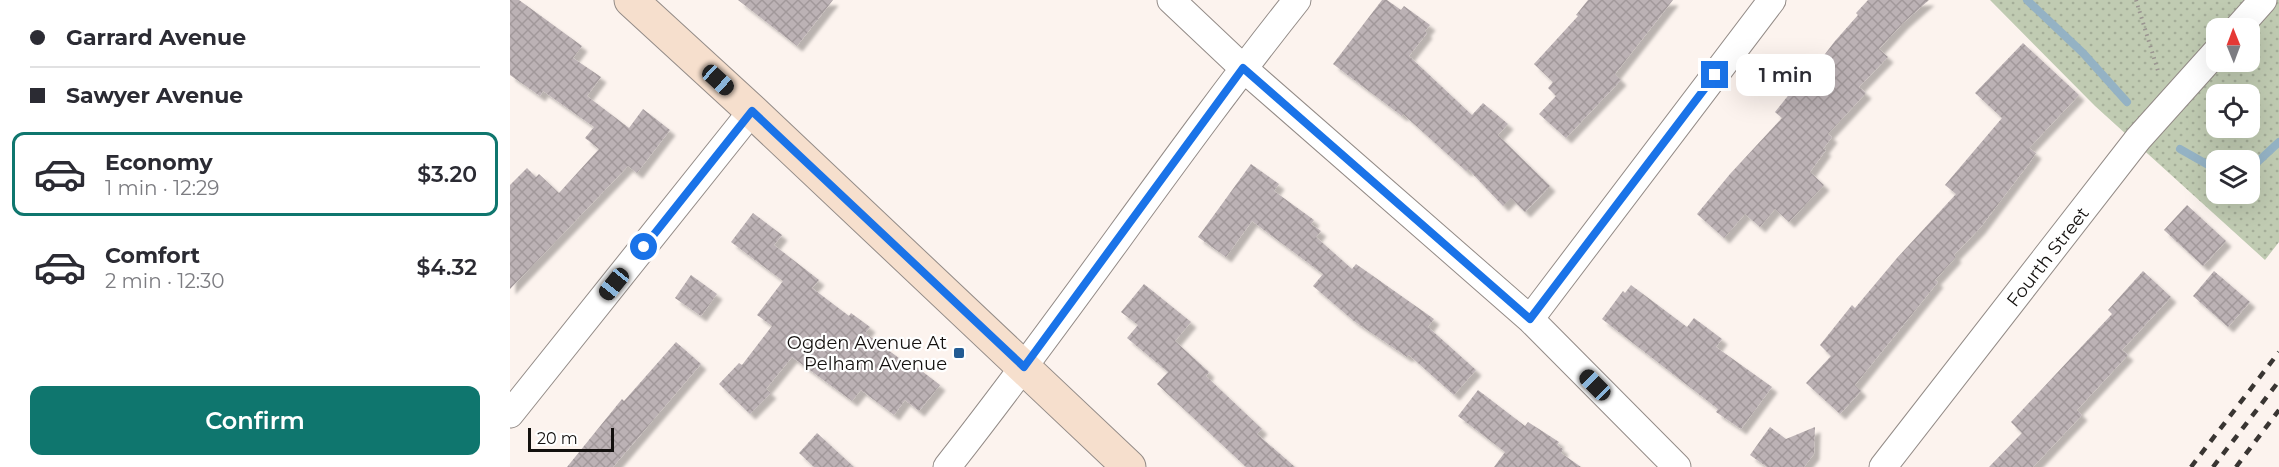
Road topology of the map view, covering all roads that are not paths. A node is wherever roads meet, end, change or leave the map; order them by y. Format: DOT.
graph roads {
  1 [pos="631,0"];
  2 [pos="1171,0"];
  3 [pos="1297,0"];
  4 [pos="1772,0"];
  5 [pos="2263,0"];
  6 [pos="2247,18"];
  7 [pos="2206,63"];
  8 [pos="1243,68"];
  9 [pos="752,111"];
  10 [pos="1530,319"];
  11 [pos="1024,367"];
  12 [pos="510,414"];
  13 [pos="947,467"];
  14 [pos="1129,467"];
  15 [pos="1677,467"];
  16 [pos="1883,467"];
  1 -- 9 [label="street"];
  2 -- 8 [label="street"];
  3 -- 8 [label="street"];
  4 -- 10 [label="street"];
  5 -- 6 [label="street"];
  7 -- 16 [label="street, Fourth Street"];
  8 -- 10 [label="street"];
  8 -- 11 [label="street"];
  9 -- 11 [label="street"];
  9 -- 12 [label="street"];
  10 -- 15 [label="street"];
  11 -- 13 [label="street"];
  11 -- 14 [label="street"];
}
